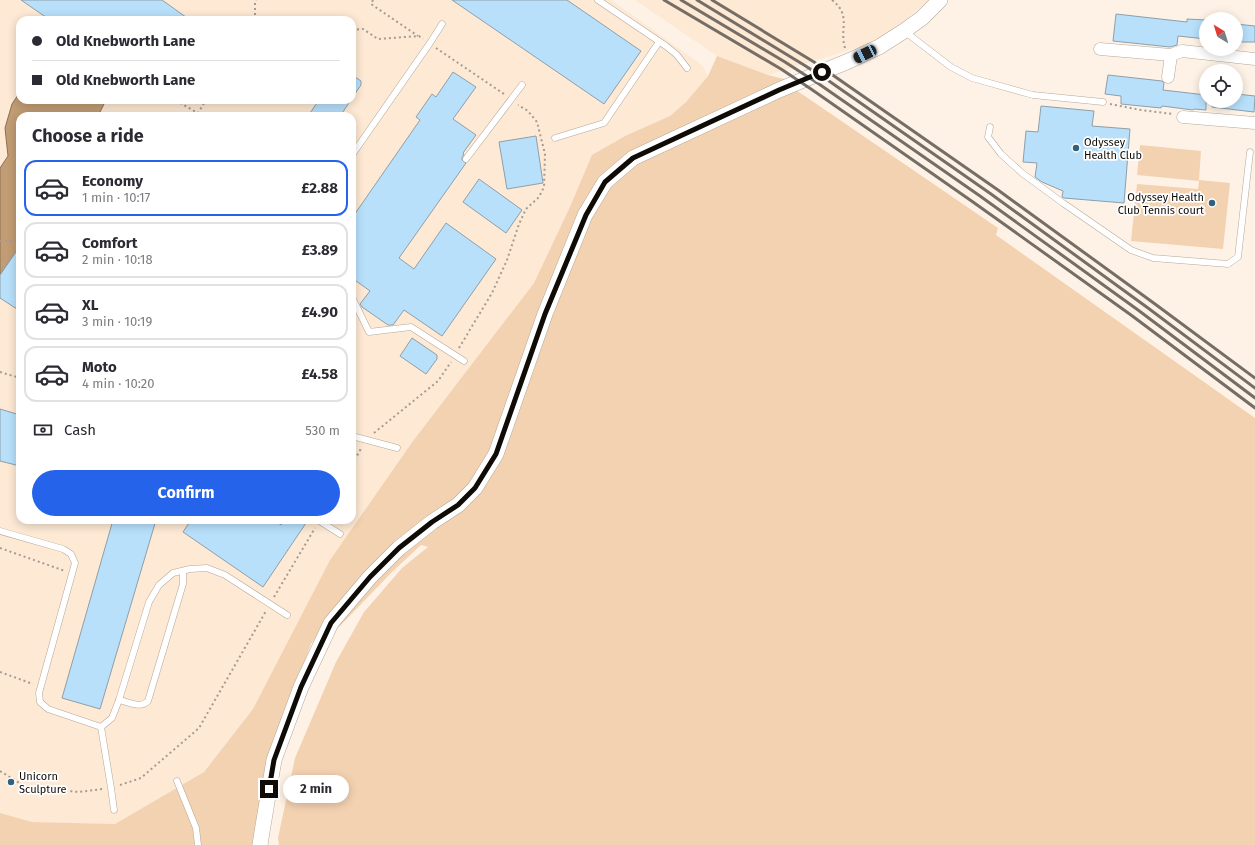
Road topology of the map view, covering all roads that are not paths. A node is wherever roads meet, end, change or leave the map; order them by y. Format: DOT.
graph roads {
  1 [pos="598,0"];
  2 [pos="940,0"];
  3 [pos="442,24"];
  4 [pos="904,32"];
  5 [pos="659,42"];
  6 [pos="1100,49"];
  7 [pos="1171,55"];
  8 [pos="1255,59"];
  9 [pos="687,68"];
  10 [pos="1168,77"];
  11 [pos="522,85"];
  12 [pos="1103,102"];
  13 [pos="1183,117"];
  14 [pos="1255,123"];
  15 [pos="990,127"];
  16 [pos="555,138"];
  17 [pos="356,149"];
  18 [pos="1250,152"];
  19 [pos="466,159"];
  20 [pos="356,306"];
  21 [pos="464,361"];
  22 [pos="356,437"];
  23 [pos="397,448"];
  24 [pos="325,524"];
  25 [pos="0,531"];
  26 [pos="340,534"];
  27 [pos="183,571"];
  28 [pos="287,615"];
  29 [pos="119,700"];
  30 [pos="101,727"];
  31 [pos="177,781"];
  32 [pos="114,810"];
  33 [pos="198,845"];
  34 [pos="260,845"];
  1 -- 5 [label="lane"];
  2 -- 4 [label="street"];
  3 -- 17 [label="lane"];
  4 -- 12 [label="lane"];
  4 -- 34 [label="street"];
  5 -- 9 [label="lane"];
  5 -- 16 [label="lane"];
  6 -- 7 [label="street"];
  7 -- 8 [label="street"];
  7 -- 10 [label="street"];
  11 -- 19 [label="lane"];
  13 -- 14 [label="street"];
  15 -- 18 [label="lane"];
  20 -- 21 [label="lane"];
  22 -- 23 [label="lane"];
  24 -- 26 [label="lane"];
  25 -- 30 [label="lane"];
  27 -- 28 [label="lane"];
  27 -- 29 [label="lane"];
  27 -- 29 [label="lane"];
  29 -- 30 [label="lane"];
  30 -- 32 [label="lane"];
  31 -- 33 [label="lane"];
}
